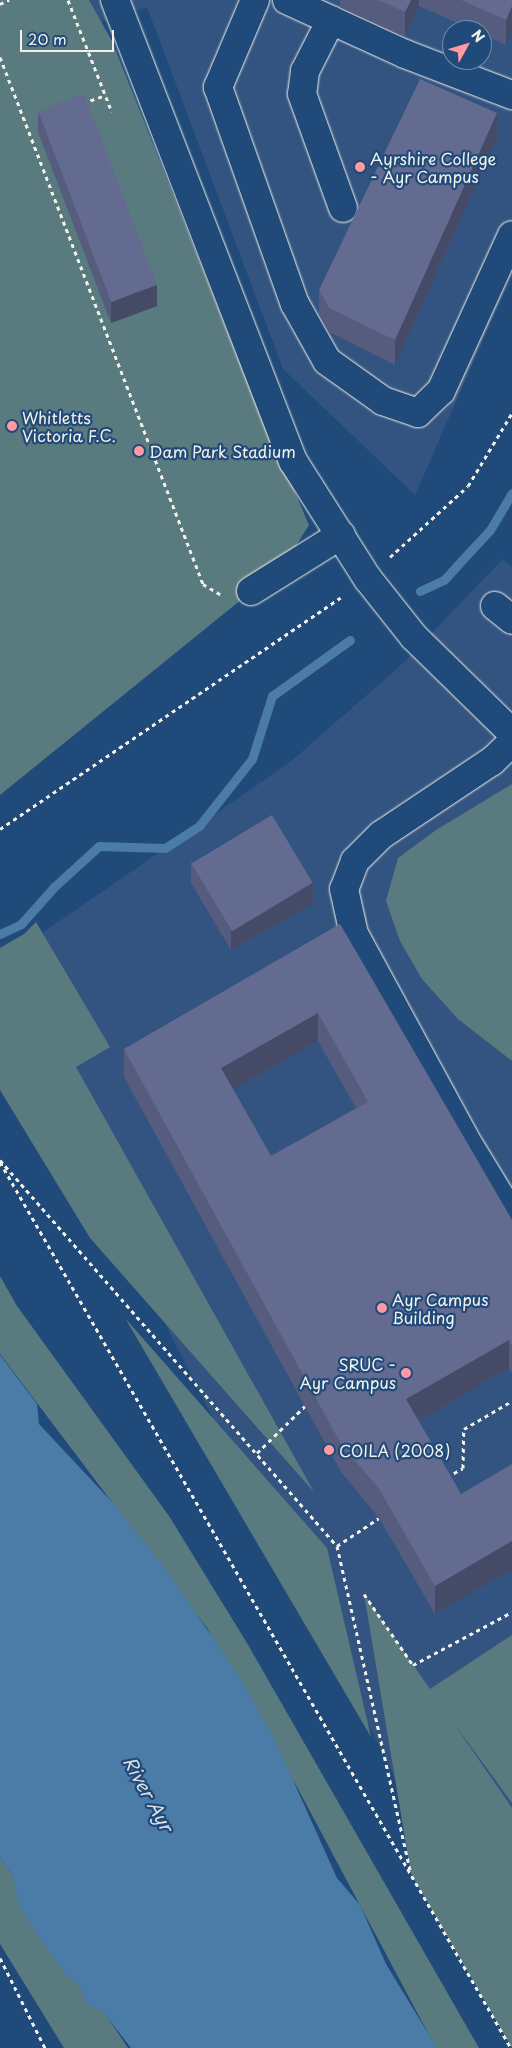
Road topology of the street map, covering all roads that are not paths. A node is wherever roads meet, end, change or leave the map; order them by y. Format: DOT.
graph roads {
  1 [pos="115,0"];
  2 [pos="255,0"];
  3 [pos="287,0"];
  4 [pos="331,20"];
  5 [pos="512,95"];
  6 [pos="343,208"];
  7 [pos="512,235"];
  8 [pos="341,536"];
  9 [pos="250,591"];
  10 [pos="512,733"];
  11 [pos="512,742"];
  12 [pos="512,1216"];
  1 -- 8 [label="lane"];
  2 -- 7 [label="lane"];
  3 -- 4 [label="lane"];
  4 -- 5 [label="lane"];
  4 -- 6 [label="lane"];
  8 -- 9 [label="lane"];
  8 -- 10 [label="lane"];
  11 -- 12 [label="lane"];
}
